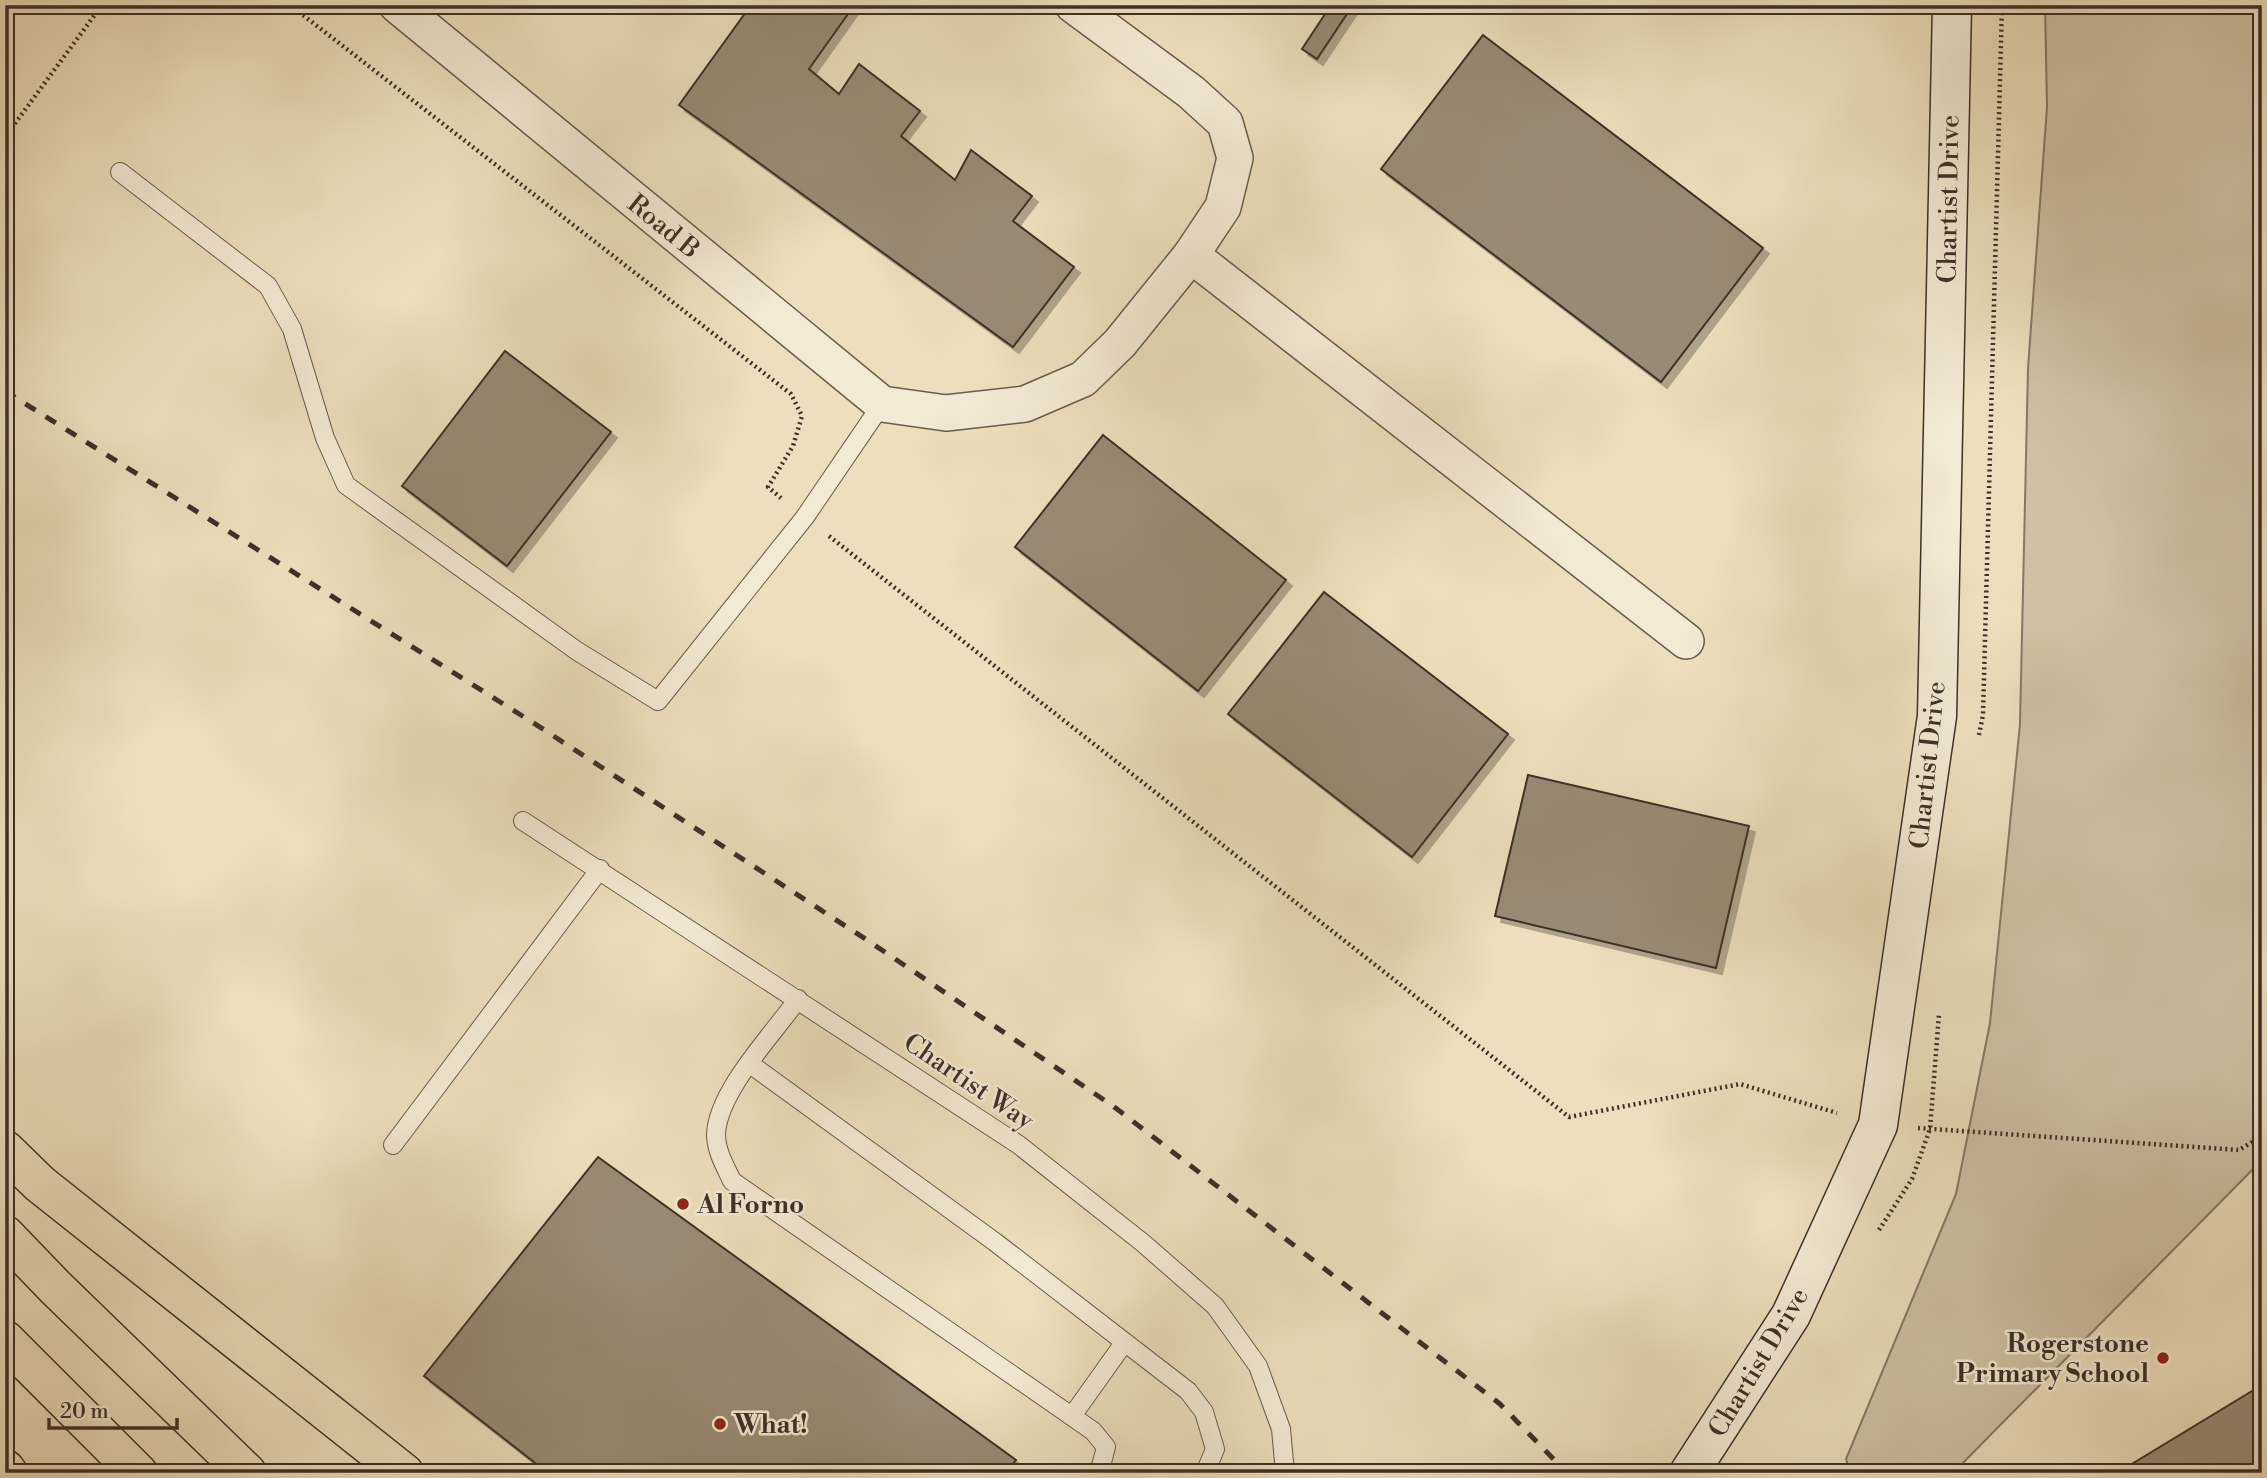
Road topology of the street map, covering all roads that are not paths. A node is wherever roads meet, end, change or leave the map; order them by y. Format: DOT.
graph roads {
  1 [pos="397,5"];
  2 [pos="1073,5"];
  3 [pos="1952,5"];
  4 [pos="120,172"];
  5 [pos="1191,255"];
  6 [pos="882,404"];
  7 [pos="1686,641"];
  8 [pos="523,821"];
  9 [pos="600,869"];
  10 [pos="798,999"];
  11 [pos="750,1064"];
  12 [pos="393,1145"];
  13 [pos="5,1150"];
  14 [pos="5,1234"];
  15 [pos="5,1340"];
  16 [pos="1124,1343"];
  17 [pos="1072,1416"];
  18 [pos="138,1473"];
  19 [pos="247,1473"];
  20 [pos="404,1473"];
  21 [pos="1096,1473"];
  22 [pos="1205,1473"];
  23 [pos="1285,1473"];
  24 [pos="1689,1473"];
  1 -- 6 [label="street, Road B"];
  2 -- 5 [label="street"];
  3 -- 24 [label="main road, Chartist Drive"];
  4 -- 6 [label="lane"];
  5 -- 6 [label="street"];
  5 -- 7 [label="street"];
  8 -- 9 [label="lane, Chartist Way"];
  9 -- 10 [label="lane, Chartist Way"];
  9 -- 12 [label="lane"];
  10 -- 11 [label="lane"];
  10 -- 23 [label="lane, Chartist Way"];
  11 -- 17 [label="lane"];
  11 -- 22 [label="lane"];
  13 -- 20 [label="main road"];
  14 -- 19 [label="main road"];
  15 -- 18 [label="main road"];
  16 -- 17 [label="lane"];
  17 -- 21 [label="lane"];
}
